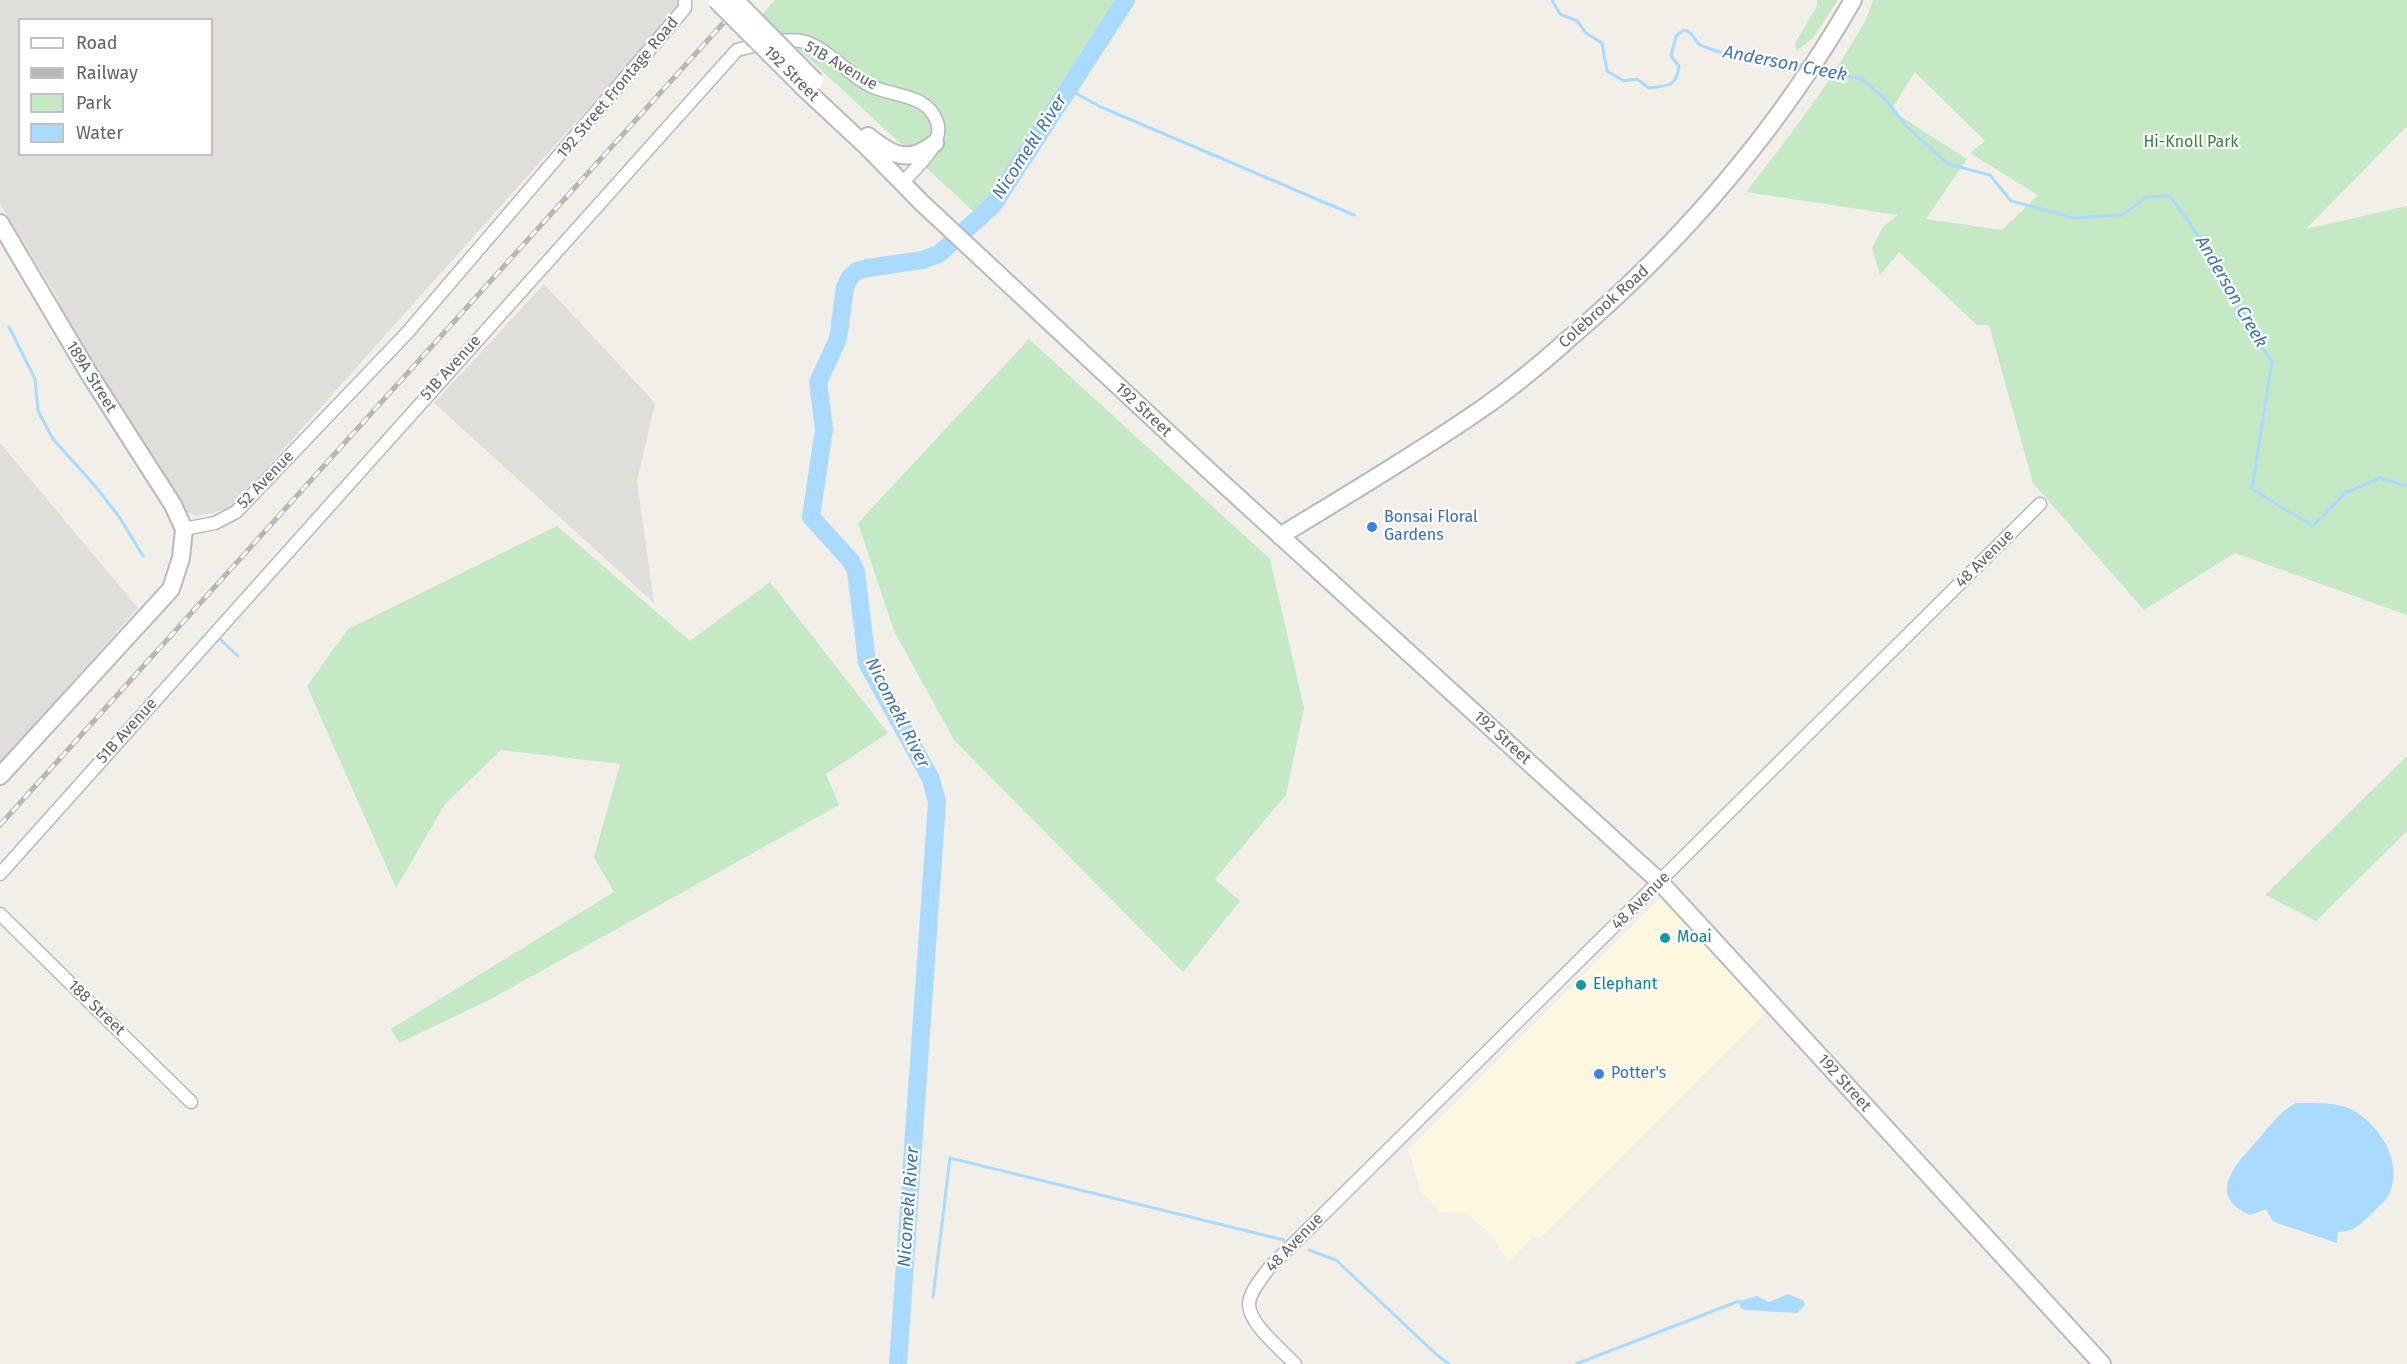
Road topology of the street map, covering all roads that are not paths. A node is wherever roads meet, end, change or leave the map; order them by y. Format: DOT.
graph roads {
  1 [pos="685,0"];
  2 [pos="716,0"];
  3 [pos="735,0"];
  4 [pos="1853,0"];
  5 [pos="810,85"];
  6 [pos="836,107"];
  7 [pos="935,143"];
  8 [pos="867,147"];
  9 [pos="545,174"];
  10 [pos="902,183"];
  11 [pos="0,224"];
  12 [pos="2040,504"];
  13 [pos="184,530"];
  14 [pos="1280,536"];
  15 [pos="0,776"];
  16 [pos="0,874"];
  17 [pos="1660,882"];
  18 [pos="0,914"];
  19 [pos="191,1102"];
  20 [pos="1295,1364"];
  21 [pos="2102,1364"];
  1 -- 9 [label="street, 192 Street Frontage Road"];
  2 -- 5 [label="main road, 192 Street, bridge"];
  3 -- 5 [label="main road, 192 Street, bridge"];
  4 -- 14 [label="main road, Colebrook Road"];
  5 -- 6 [label="main road, 192 Street"];
  5 -- 8 [label="main road, 192 Street"];
  6 -- 7 [label="main road"];
  6 -- 8 [label="main road, 192 Street"];
  7 -- 10 [label="street"];
  7 -- 16 [label="street, 51B Avenue"];
  8 -- 10 [label="main road, 192 Street"];
  9 -- 13 [label="street, 52 Avenue"];
  10 -- 14 [label="main road, 192 Street"];
  11 -- 13 [label="main road, 189A Street"];
  12 -- 17 [label="street, 48 Avenue"];
  13 -- 15 [label="main road"];
  14 -- 17 [label="main road, 192 Street"];
  17 -- 20 [label="street, 48 Avenue"];
  17 -- 21 [label="main road, 192 Street"];
  18 -- 19 [label="street, 188 Street"];
}
